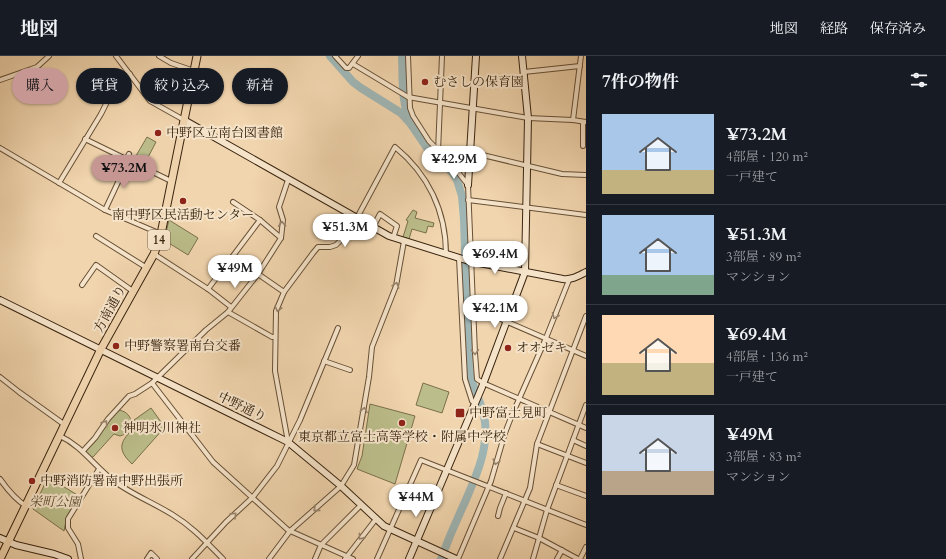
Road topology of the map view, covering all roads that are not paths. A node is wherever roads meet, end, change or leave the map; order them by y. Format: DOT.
graph roads {
  1 [pos="49,56"];
  2 [pos="116,56"];
  3 [pos="159,56"];
  4 [pos="197,56"];
  5 [pos="335,56"];
  6 [pos="358,56"];
  7 [pos="408,56"];
  8 [pos="442,56"];
  9 [pos="476,56"];
  10 [pos="522,56"];
  11 [pos="581,56"];
  12 [pos="353,64"];
  13 [pos="580,66"];
  14 [pos="125,68"];
  15 [pos="186,68"];
  16 [pos="195,68"];
  17 [pos="524,72"];
  18 [pos="132,77"];
  19 [pos="0,80"];
  20 [pos="409,97"];
  21 [pos="441,103"];
  22 [pos="106,104"];
  23 [pos="187,104"];
  24 [pos="472,109"];
  25 [pos="528,118"];
  26 [pos="184,120"];
  27 [pos="573,120"];
  28 [pos="584,122"];
  29 [pos="85,140"];
  30 [pos="583,146"];
  31 [pos="0,148"];
  32 [pos="438,151"];
  33 [pos="470,152"];
  34 [pos="129,154"];
  35 [pos="127,160"];
  36 [pos="527,165"];
  37 [pos="586,175"];
  38 [pos="288,180"];
  39 [pos="171,181"];
  40 [pos="59,183"];
  41 [pos="468,185"];
  42 [pos="468,200"];
  43 [pos="233,202"];
  44 [pos="527,208"];
  45 [pos="105,210"];
  46 [pos="586,216"];
  47 [pos="356,218"];
  48 [pos="260,220"];
  49 [pos="373,227"];
  50 [pos="161,234"];
  51 [pos="96,236"];
  52 [pos="281,238"];
  53 [pos="393,238"];
  54 [pos="404,241"];
  55 [pos="154,254"];
  56 [pos="446,254"];
  57 [pos="460,258"];
  58 [pos="470,261"];
  59 [pos="146,268"];
  60 [pos="525,272"];
  61 [pos="586,272"];
  62 [pos="258,274"];
  63 [pos="569,280"];
  64 [pos="82,285"];
  65 [pos="208,289"];
  66 [pos="134,292"];
  67 [pos="284,292"];
  68 [pos="0,300"];
  69 [pos="231,307"];
  70 [pos="473,307"];
  71 [pos="228,312"];
  72 [pos="586,316"];
  73 [pos="507,322"];
  74 [pos="338,328"];
  75 [pos="275,337"];
  76 [pos="546,338"];
  77 [pos="101,349"];
  78 [pos="574,351"];
  79 [pos="586,356"];
  80 [pos="324,361"];
  81 [pos="350,370"];
  82 [pos="0,377"];
  83 [pos="157,377"];
  84 [pos="483,383"];
  85 [pos="150,384"];
  86 [pos="520,399"];
  87 [pos="475,403"];
  88 [pos="586,405"];
  89 [pos="550,412"];
  90 [pos="65,425"];
  91 [pos="579,425"];
  92 [pos="586,428"];
  93 [pos="60,436"];
  94 [pos="573,440"];
  95 [pos="288,442"];
  96 [pos="537,444"];
  97 [pos="586,446"];
  98 [pos="83,451"];
  99 [pos="567,456"];
  100 [pos="586,463"];
  101 [pos="100,469"];
  102 [pos="446,471"];
  103 [pos="0,479"];
  104 [pos="556,484"];
  105 [pos="341,486"];
  106 [pos="488,487"];
  107 [pos="506,494"];
  108 [pos="586,496"];
  109 [pos="252,497"];
  110 [pos="526,501"];
  111 [pos="361,505"];
  112 [pos="26,506"];
  113 [pos="547,510"];
  114 [pos="498,516"];
  115 [pos="376,519"];
  116 [pos="586,525"];
  117 [pos="514,528"];
  118 [pos="390,530"];
  119 [pos="290,531"];
  120 [pos="0,538"];
  121 [pos="539,538"];
  122 [pos="416,541"];
  123 [pos="9,542"];
  124 [pos="208,544"];
  125 [pos="321,545"];
  126 [pos="586,547"];
  127 [pos="562,550"];
  128 [pos="346,558"];
  129 [pos="0,559"];
  130 [pos="68,559"];
  131 [pos="81,559"];
  132 [pos="147,559"];
  133 [pos="157,559"];
  134 [pos="192,559"];
  135 [pos="223,559"];
  136 [pos="269,559"];
  137 [pos="315,559"];
  138 [pos="353,559"];
  139 [pos="377,559"];
  140 [pos="408,559"];
  141 [pos="457,559"];
  142 [pos="500,559"];
  143 [pos="533,559"];
  144 [pos="557,559"];
  145 [pos="579,559"];
  1 -- 19 [label="street"];
  2 -- 14 [label="street"];
  3 -- 15 [label="street"];
  4 -- 16 [label="main road, 方南通り / 14"];
  5 -- 12 [label="street"];
  6 -- 12 [label="street"];
  7 -- 20 [label="street"];
  8 -- 21 [label="street"];
  9 -- 24 [label="street"];
  10 -- 17 [label="street"];
  11 -- 13 [label="street"];
  12 -- 20 [label="street"];
  13 -- 17 [label="street"];
  13 -- 27 [label="street"];
  17 -- 25 [label="street"];
  18 -- 26 [label="street"];
  20 -- 21 [label="street"];
  20 -- 32 [label="street"];
  21 -- 24 [label="street"];
  21 -- 32 [label="street"];
  22 -- 29 [label="street"];
  23 -- 26 [label="main road, 方南通り / 14"];
  24 -- 25 [label="street"];
  24 -- 33 [label="street"];
  25 -- 27 [label="street"];
  25 -- 36 [label="street"];
  26 -- 38 [label="street"];
  26 -- 39 [label="main road, 方南通り / 14"];
  27 -- 28 [label="street"];
  28 -- 30 [label="street"];
  29 -- 35 [label="street"];
  29 -- 40 [label="street"];
  31 -- 40 [label="street"];
  32 -- 41 [label="street"];
  33 -- 36 [label="street"];
  33 -- 41 [label="street"];
  34 -- 35 [label="street"];
  35 -- 39 [label="street"];
  35 -- 45 [label="street"];
  36 -- 37 [label="street"];
  36 -- 44 [label="street"];
  38 -- 47 [label="street"];
  52 -- 38 [label="street, one-way"];
  39 -- 50 [label="main road, 方南通り / 14"];
  40 -- 45 [label="street"];
  41 -- 42 [label="street"];
  42 -- 44 [label="street"];
  42 -- 58 [label="street"];
  43 -- 48 [label="street"];
  44 -- 46 [label="street"];
  44 -- 60 [label="street"];
  45 -- 50 [label="street"];
  47 -- 49 [label="street"];
  47 -- 56 [label="street"];
  47 -- 67 [label="street"];
  48 -- 52 [label="street"];
  48 -- 65 [label="street"];
  49 -- 53 [label="street"];
  49 -- 53 [label="street"];
  50 -- 55 [label="main road, 方南通り / 14"];
  51 -- 59 [label="street"];
  52 -- 62 [label="street"];
  53 -- 54 [label="street"];
  54 -- 56 [label="street"];
  105 -- 54 [label="street, one-way"];
  55 -- 59 [label="main road, 方南通り / 14"];
  55 -- 65 [label="street"];
  56 -- 57 [label="street"];
  57 -- 58 [label="street"];
  57 -- 87 [label="street"];
  58 -- 60 [label="street"];
  58 -- 70 [label="street"];
  59 -- 66 [label="main road, 方南通り / 14"];
  60 -- 63 [label="street"];
  60 -- 73 [label="street"];
  61 -- 63 [label="street"];
  62 -- 67 [label="street"];
  62 -- 69 [label="street"];
  63 -- 76 [label="street, one-way"];
  64 -- 66 [label="street"];
  65 -- 69 [label="street"];
  66 -- 77 [label="main road, 方南通り / 14"];
  67 -- 75 [label="street, one-way"];
  68 -- 77 [label="street, 中野通り"];
  69 -- 71 [label="street"];
  70 -- 73 [label="street"];
  70 -- 84 [label="street, one-way"];
  71 -- 75 [label="street"];
  71 -- 83 [label="street"];
  72 -- 78 [label="street"];
  73 -- 76 [label="street"];
  73 -- 84 [label="street"];
  74 -- 80 [label="street"];
  75 -- 95 [label="street"];
  76 -- 78 [label="street"];
  76 -- 86 [label="street"];
  77 -- 83 [label="street, 中野通り"];
  77 -- 90 [label="main road, 方南通り / 14"];
  78 -- 79 [label="street"];
  78 -- 89 [label="street"];
  80 -- 81 [label="street"];
  80 -- 95 [label="street"];
  82 -- 90 [label="street"];
  83 -- 85 [label="street"];
  83 -- 95 [label="street, 中野通り"];
  84 -- 86 [label="street"];
  84 -- 87 [label="street"];
  98 -- 85 [label="street, one-way"];
  85 -- 109 [label="street"];
  86 -- 89 [label="street"];
  86 -- 106 [label="street, one-way"];
  87 -- 102 [label="street"];
  88 -- 91 [label="street"];
  89 -- 91 [label="street"];
  89 -- 96 [label="street"];
  90 -- 93 [label="main road, 方南通り / 14"];
  91 -- 92 [label="street"];
  91 -- 94 [label="street"];
  93 -- 98 [label="street"];
  93 -- 112 [label="main road, 方南通り / 14"];
  94 -- 97 [label="street"];
  94 -- 99 [label="street"];
  95 -- 105 [label="street, 中野通り"];
  95 -- 109 [label="street"];
  96 -- 99 [label="street"];
  96 -- 110 [label="street"];
  98 -- 101 [label="street"];
  99 -- 100 [label="street"];
  99 -- 104 [label="street"];
  101 -- 124 [label="street"];
  101 -- 131 [label="street"];
  102 -- 106 [label="street"];
  102 -- 118 [label="street"];
  102 -- 122 [label="street"];
  103 -- 112 [label="street"];
  104 -- 108 [label="street"];
  104 -- 113 [label="street"];
  105 -- 111 [label="street, 中野通り"];
  105 -- 119 [label="street, one-way"];
  106 -- 107 [label="street"];
  106 -- 141 [label="street"];
  107 -- 110 [label="street"];
  107 -- 114 [label="street"];
  109 -- 119 [label="street"];
  124 -- 109 [label="street, one-way"];
  110 -- 113 [label="street"];
  110 -- 117 [label="street"];
  111 -- 115 [label="street, 中野通り"];
  111 -- 125 [label="street"];
  112 -- 123 [label="main road, 方南通り / 14"];
  113 -- 116 [label="street"];
  113 -- 121 [label="street"];
  115 -- 118 [label="street, 中野通り"];
  115 -- 128 [label="street, one-way"];
  117 -- 121 [label="street"];
  117 -- 142 [label="street"];
  118 -- 122 [label="street, 中野通り"];
  118 -- 139 [label="street"];
  119 -- 125 [label="street"];
  119 -- 136 [label="street"];
  120 -- 123 [label="street"];
  121 -- 127 [label="street"];
  121 -- 143 [label="street"];
  122 -- 140 [label="street"];
  122 -- 141 [label="street, 中野通り"];
  123 -- 129 [label="main road, 方南通り / 14"];
  123 -- 130 [label="street"];
  124 -- 134 [label="street"];
  124 -- 135 [label="street"];
  125 -- 128 [label="street"];
  125 -- 137 [label="street"];
  126 -- 145 [label="street"];
  127 -- 144 [label="street"];
  127 -- 145 [label="street"];
  128 -- 138 [label="street"];
  132 -- 133 [label="street"];
}
